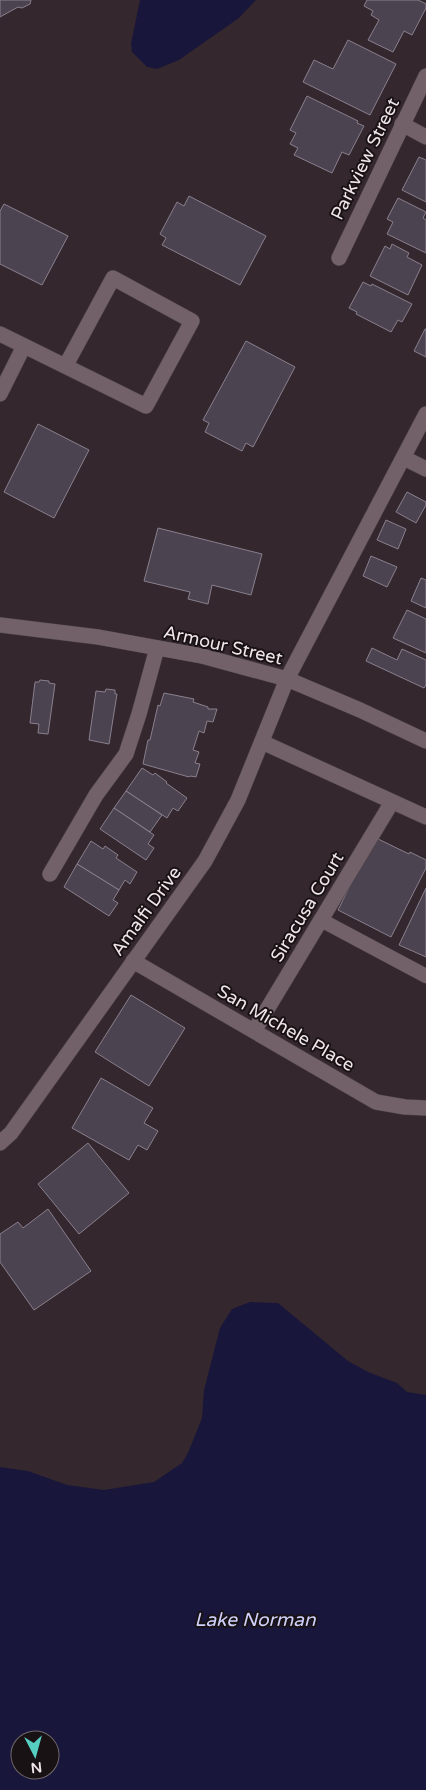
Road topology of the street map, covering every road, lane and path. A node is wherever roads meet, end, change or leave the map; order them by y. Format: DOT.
graph roads {
  1 [pos="426,76"];
  2 [pos="402,124"];
  3 [pos="426,137"];
  4 [pos="338,258"];
  5 [pos="0,334"];
  6 [pos="24,346"];
  7 [pos="66,365"];
  8 [pos="0,394"];
  9 [pos="426,414"];
  10 [pos="404,458"];
  11 [pos="426,469"];
  12 [pos="0,625"];
  13 [pos="156,648"];
  14 [pos="287,679"];
  15 [pos="426,741"];
  16 [pos="262,742"];
  17 [pos="392,802"];
  18 [pos="426,817"];
  19 [pos="50,874"];
  20 [pos="321,920"];
  21 [pos="133,961"];
  22 [pos="426,976"];
  23 [pos="254,1031"];
  24 [pos="426,1108"];
  25 [pos="0,1143"];
  1 -- 2 [label="street, Parkview Street"];
  2 -- 3 [label="street"];
  2 -- 4 [label="street, Parkview Street"];
  5 -- 6 [label="street"];
  6 -- 7 [label="street"];
  6 -- 8 [label="street"];
  7 -- 7 [label="street"];
  9 -- 10 [label="street, Amalfi Drive"];
  10 -- 11 [label="street"];
  10 -- 14 [label="street, Amalfi Drive"];
  12 -- 13 [label="street, Armour Street"];
  13 -- 14 [label="street, Armour Street"];
  13 -- 19 [label="street"];
  14 -- 15 [label="street, Armour Street"];
  14 -- 16 [label="street, Amalfi Drive"];
  16 -- 17 [label="street"];
  16 -- 21 [label="street, Amalfi Drive"];
  17 -- 18 [label="street"];
  17 -- 20 [label="street, Siracusa Court"];
  20 -- 22 [label="lane"];
  20 -- 23 [label="street, Siracusa Court"];
  21 -- 23 [label="street, San Michele Place"];
  21 -- 25 [label="street, Amalfi Drive"];
  23 -- 24 [label="street, San Michele Place"];
}
